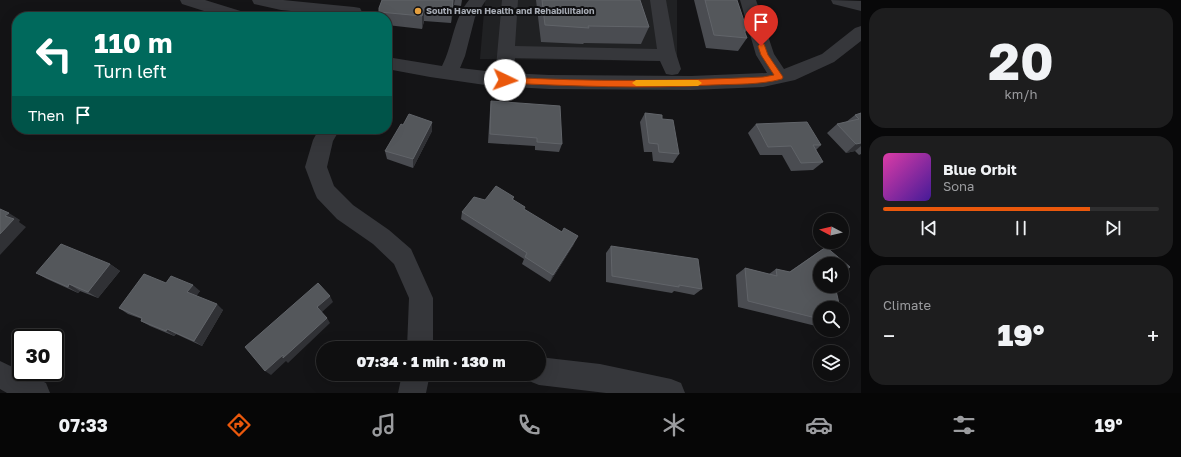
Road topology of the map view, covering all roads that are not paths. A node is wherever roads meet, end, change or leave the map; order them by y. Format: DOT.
graph roads {
  1 [pos="188,0"];
  2 [pos="260,0"];
  3 [pos="478,0"];
  4 [pos="510,0"];
  5 [pos="658,0"];
  6 [pos="748,0"];
  7 [pos="839,0"];
  8 [pos="861,6"];
  9 [pos="355,10"];
  10 [pos="225,12"];
  11 [pos="861,32"];
  12 [pos="506,52"];
  13 [pos="667,55"];
  14 [pos="392,64"];
  15 [pos="448,73"];
  16 [pos="779,77"];
  17 [pos="505,80"];
  18 [pos="676,83"];
  19 [pos="327,134"];
  20 [pos="420,341"];
  21 [pos="546,372"];
  22 [pos="0,375"];
  23 [pos="415,381"];
  24 [pos="36,393"];
  25 [pos="412,393"];
  26 [pos="671,393"];
  1 -- 10 [label="street"];
  2 -- 9 [label="street"];
  3 -- 15 [label="street"];
  4 -- 12 [label="street"];
  5 -- 13 [label="street"];
  6 -- 16 [label="street"];
  7 -- 8 [label="street"];
  11 -- 16 [label="street"];
  12 -- 13 [label="street"];
  12 -- 17 [label="street"];
  13 -- 18 [label="street"];
  14 -- 15 [label="street"];
  15 -- 17 [label="street"];
  16 -- 18 [label="street"];
  17 -- 18 [label="street"];
  19 -- 20 [label="street"];
  21 -- 26 [label="street"];
  22 -- 24 [label="street"];
  23 -- 25 [label="street"];
}
